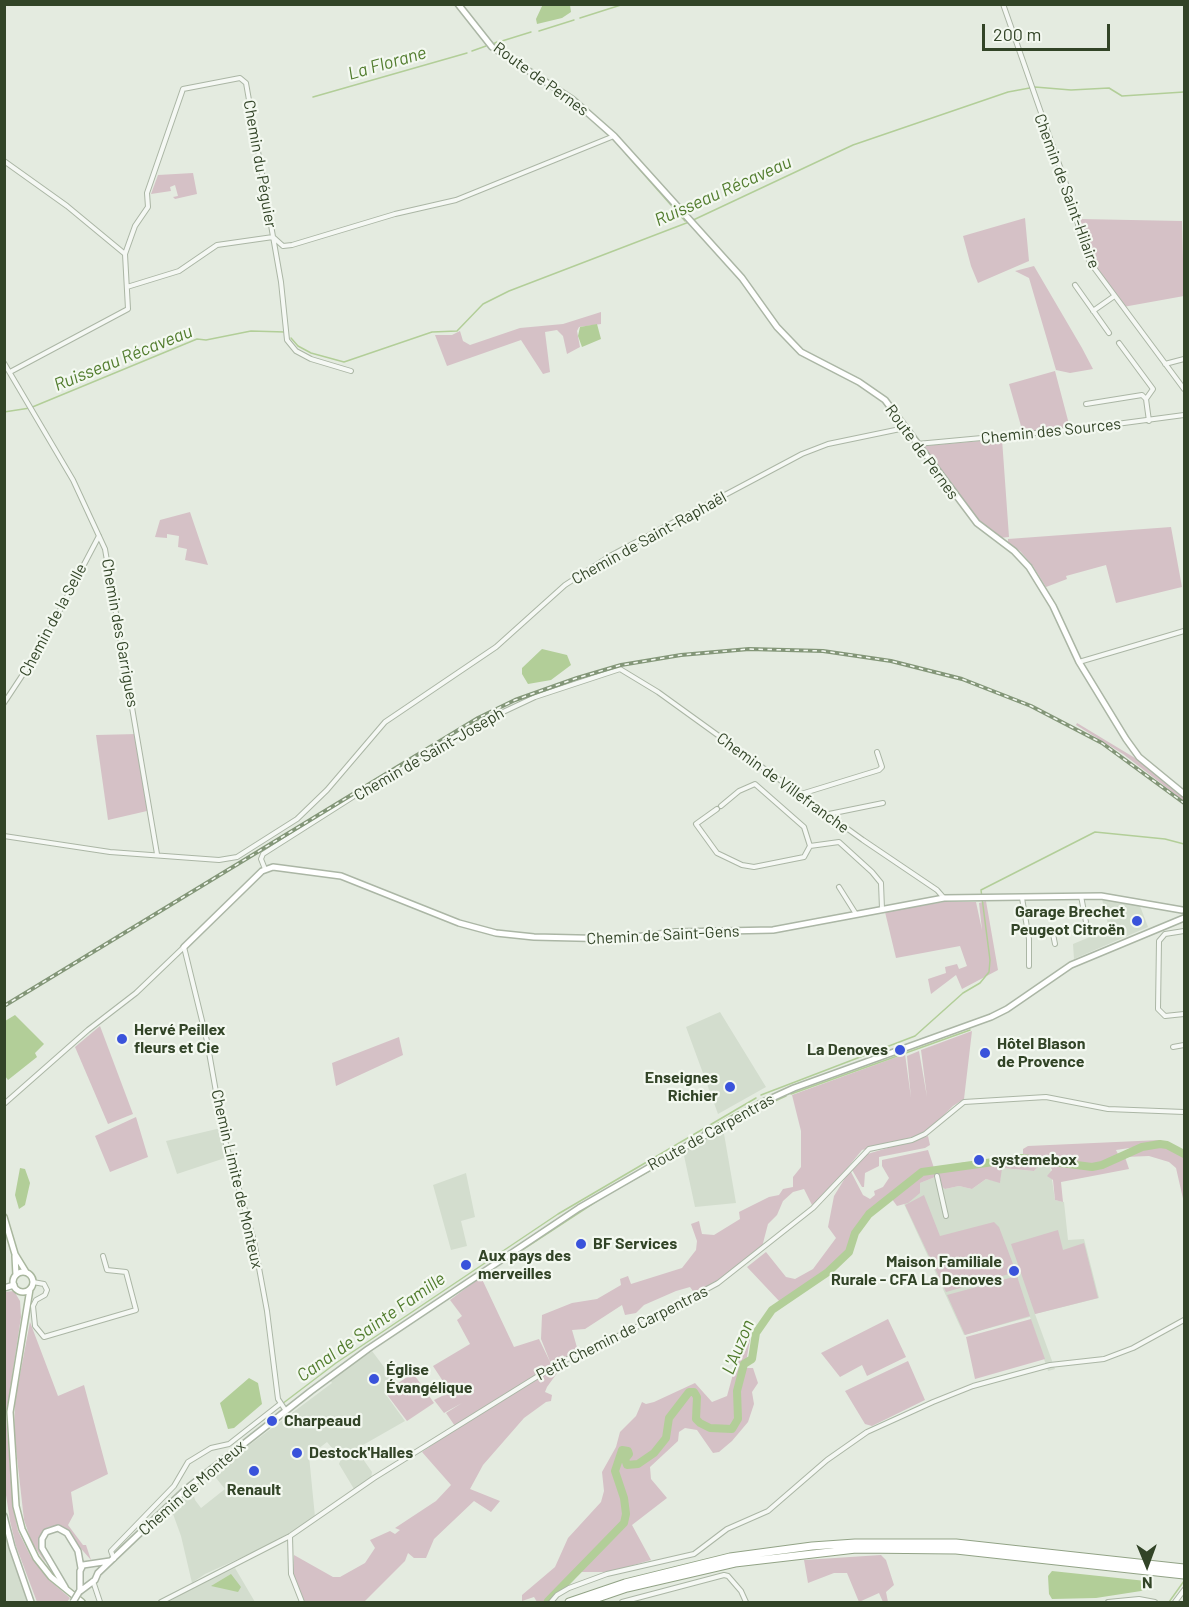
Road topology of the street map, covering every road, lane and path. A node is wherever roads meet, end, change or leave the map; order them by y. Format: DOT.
graph roads {
  1 [pos="458,4"];
  2 [pos="1003,4"];
  3 [pos="614,136"];
  4 [pos="4,161"];
  5 [pos="273,237"];
  6 [pos="125,254"];
  7 [pos="1075,285"];
  8 [pos="126,287"];
  9 [pos="1113,297"];
  10 [pos="1093,311"];
  11 [pos="1109,333"];
  12 [pos="1119,343"];
  13 [pos="1185,358"];
  14 [pos="4,363"];
  15 [pos="1165,364"];
  16 [pos="351,371"];
  17 [pos="10,372"];
  18 [pos="1185,389"];
  19 [pos="1146,399"];
  20 [pos="1086,404"];
  21 [pos="1185,415"];
  22 [pos="1149,421"];
  23 [pos="906,428"];
  24 [pos="917,444"];
  25 [pos="99,536"];
  26 [pos="1185,631"];
  27 [pos="1079,662"];
  28 [pos="620,669"];
  29 [pos="4,703"];
  30 [pos="877,752"];
  31 [pos="801,794"];
  32 [pos="1185,794"];
  33 [pos="883,803"];
  34 [pos="828,814"];
  35 [pos="4,836"];
  36 [pos="810,846"];
  37 [pos="157,854"];
  38 [pos="265,868"];
  39 [pos="838,886"];
  40 [pos="1081,897"];
  41 [pos="944,898"];
  42 [pos="1022,898"];
  43 [pos="882,909"];
  44 [pos="1183,910"];
  45 [pos="856,914"];
  46 [pos="1184,919"];
  47 [pos="1086,922"];
  48 [pos="1185,931"];
  49 [pos="1053,934"];
  50 [pos="1055,944"];
  51 [pos="184,947"];
  52 [pos="1029,966"];
  53 [pos="1185,1014"];
  54 [pos="1185,1046"];
  55 [pos="1173,1047"];
  56 [pos="4,1104"];
  57 [pos="1185,1112"];
  58 [pos="937,1176"];
  59 [pos="946,1216"];
  60 [pos="4,1217"];
  61 [pos="15,1254"];
  62 [pos="103,1256"];
  63 [pos="26,1272"];
  64 [pos="16,1275"];
  65 [pos="33,1282"];
  66 [pos="14,1285"];
  67 [pos="4,1288"];
  68 [pos="30,1289"];
  69 [pos="19,1291"];
  70 [pos="25,1311"];
  71 [pos="1185,1320"];
  72 [pos="280,1404"];
  73 [pos="286,1411"];
  74 [pos="275,1419"];
  75 [pos="4,1516"];
  76 [pos="290,1536"];
  77 [pos="78,1551"];
  78 [pos="113,1560"];
  79 [pos="91,1564"];
  80 [pos="81,1568"];
  81 [pos="1185,1568"];
  82 [pos="98,1573"];
  83 [pos="1185,1575"];
  84 [pos="81,1577"];
  85 [pos="91,1581"];
  86 [pos="1185,1590"];
  87 [pos="67,1591"];
  88 [pos="79,1591"];
  89 [pos="31,1601"];
  90 [pos="73,1602"];
  91 [pos="82,1602"];
  92 [pos="100,1602"];
  93 [pos="161,1602"];
  94 [pos="302,1602"];
  95 [pos="551,1602"];
  96 [pos="569,1602"];
  97 [pos="586,1602"];
  98 [pos="622,1602"];
  99 [pos="746,1602"];
  100 [pos="1108,1602"];
  101 [pos="1155,1602"];
  102 [pos="1175,1602"];
  1 -- 3 [label="street, Route de Pernes"];
  2 -- 9 [label="street, Chemin de Saint-Hilaire"];
  3 -- 5 [label="street, Chemin du Péguier"];
  3 -- 23 [label="street, Route de Pernes"];
  4 -- 6 [label="street"];
  5 -- 6 [label="street, Chemin du Péguier"];
  5 -- 8 [label="street, Chemin du Péguier"];
  5 -- 16 [label="street, Chemin du Péguier"];
  6 -- 8 [label="street, Chemin du Péguier"];
  7 -- 10 [label="street"];
  8 -- 17 [label="street, Chemin du Péguier"];
  9 -- 10 [label="street"];
  9 -- 15 [label="street, Chemin de Saint-Hilaire"];
  10 -- 11 [label="street"];
  12 -- 19 [label="street"];
  13 -- 15 [label="street"];
  14 -- 17 [label="street, Chemin des Garrigues"];
  15 -- 18 [label="street, Chemin de Saint-Hilaire"];
  17 -- 25 [label="street, Chemin des Garrigues"];
  19 -- 20 [label="street"];
  19 -- 22 [label="street"];
  21 -- 22 [label="street, Chemin des Sources"];
  22 -- 24 [label="street, Chemin des Sources"];
  23 -- 24 [label="street, Route de Pernes"];
  23 -- 37 [label="street, Chemin de Saint-Raphaël"];
  24 -- 27 [label="street, Route de Pernes"];
  25 -- 29 [label="street, Chemin de la Selle"];
  25 -- 37 [label="street, Chemin des Garrigues"];
  26 -- 27 [label="street"];
  27 -- 32 [label="street, Route de Pernes"];
  28 -- 31 [label="street, Chemin de Villefranche"];
  28 -- 38 [label="street, Chemin de Saint-Joseph"];
  30 -- 31 [label="street"];
  31 -- 34 [label="street, Chemin de Villefranche"];
  33 -- 34 [label="street"];
  34 -- 41 [label="street, Chemin de Villefranche"];
  35 -- 37 [label="street"];
  36 -- 36 [label="street"];
  36 -- 43 [label="street"];
  38 -- 45 [label="street, Chemin de Saint-Gens"];
  38 -- 51 [label="street"];
  39 -- 45 [label="street"];
  40 -- 42 [label="street, Chemin de Saint-Gens"];
  40 -- 44 [label="street, Chemin de Saint-Gens"];
  40 -- 47 [label="street"];
  41 -- 42 [label="street, Chemin de Saint-Gens"];
  41 -- 43 [label="street, Chemin de Saint-Gens"];
  42 -- 52 [label="street"];
  43 -- 45 [label="street, Chemin de Saint-Gens"];
  44 -- 46 [label="street, Chemin de Saint-Gens"];
  46 -- 73 [label="street, Route de Carpentras"];
  48 -- 53 [label="street"];
  49 -- 50 [label="street"];
  51 -- 56 [label="street"];
  51 -- 72 [label="street, Chemin Limite de Monteux"];
  54 -- 55 [label="street"];
  57 -- 76 [label="street, Petit Chemin de Carpentras"];
  58 -- 59 [label="street"];
  60 -- 61 [label="street"];
  61 -- 63 [label="street"];
  61 -- 64 [label="street"];
  62 -- 65 [label="street"];
  63 -- 64 [label="street"];
  63 -- 65 [label="street"];
  64 -- 66 [label="street"];
  65 -- 68 [label="street"];
  66 -- 67 [label="street"];
  66 -- 69 [label="street"];
  68 -- 69 [label="street"];
  68 -- 70 [label="street"];
  69 -- 70 [label="street"];
  70 -- 87 [label="street"];
  71 -- 95 [label="street"];
  72 -- 73 [label="street"];
  72 -- 78 [label="street"];
  73 -- 74 [label="street, Route de Carpentras"];
  74 -- 78 [label="street, Chemin de Monteux"];
  75 -- 89 [label="street"];
  76 -- 93 [label="street, Petit Chemin de Carpentras"];
  76 -- 94 [label="street"];
  77 -- 79 [label="street"];
  77 -- 80 [label="street"];
  77 -- 87 [label="street"];
  78 -- 79 [label="street"];
  78 -- 82 [label="street, Chemin de Monteux"];
  79 -- 80 [label="street"];
  79 -- 82 [label="street"];
  80 -- 84 [label="street"];
  81 -- 96 [label="highway"];
  82 -- 85 [label="street"];
  83 -- 97 [label="highway"];
  84 -- 85 [label="street"];
  84 -- 88 [label="street"];
  85 -- 88 [label="street"];
  85 -- 92 [label="street"];
  86 -- 102 [label="street"];
  87 -- 91 [label="street"];
  88 -- 90 [label="street, bridge"];
  98 -- 99 [label="street"];
  100 -- 101 [label="street"];
}
